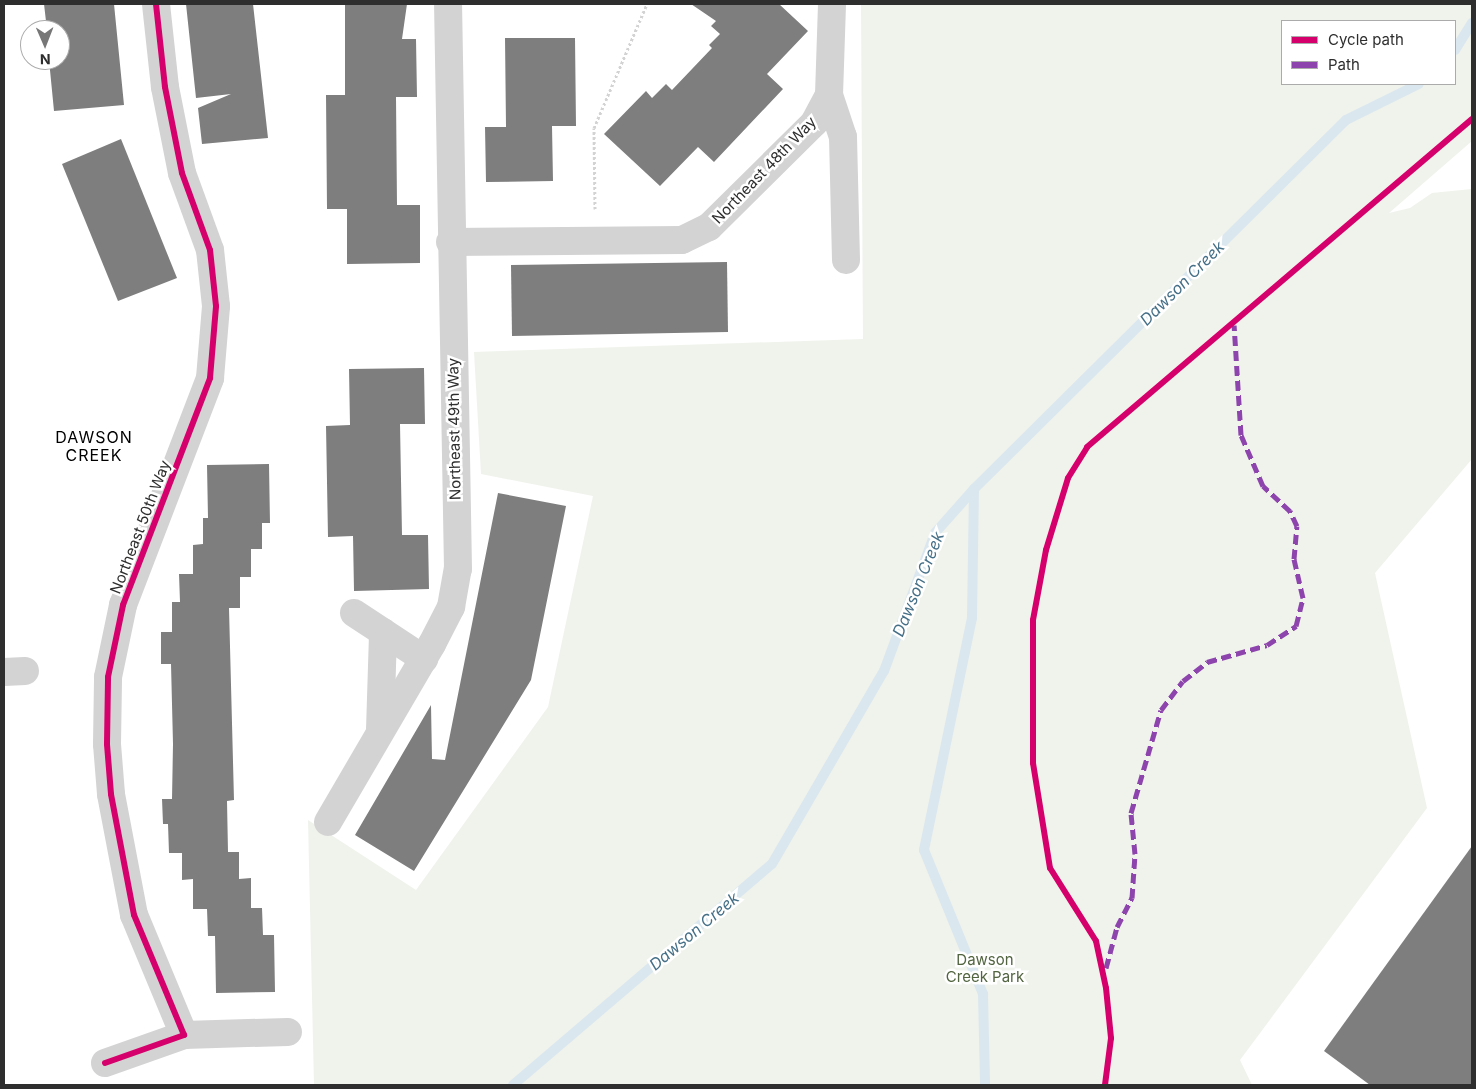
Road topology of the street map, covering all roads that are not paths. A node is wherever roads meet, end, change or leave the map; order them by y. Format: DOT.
graph roads {
  1 [pos="156,4"];
  2 [pos="448,4"];
  3 [pos="832,4"];
  4 [pos="830,95"];
  5 [pos="450,242"];
  6 [pos="846,260"];
  7 [pos="354,613"];
  8 [pos="382,632"];
  9 [pos="424,659"];
  10 [pos="380,732"];
  11 [pos="328,822"];
  12 [pos="288,1032"];
  13 [pos="184,1035"];
  14 [pos="105,1063"];
  1 -- 13 [label="street, Northeast 50th Way"];
  2 -- 5 [label="street, Northeast 49th Way"];
  3 -- 4 [label="street, Northeast 48th Way"];
  4 -- 5 [label="street, Northeast 48th Way"];
  4 -- 6 [label="street"];
  5 -- 9 [label="street, Northeast 49th Way"];
  7 -- 8 [label="street"];
  8 -- 9 [label="street"];
  8 -- 10 [label="street"];
  9 -- 10 [label="street, Northeast 49th Way"];
  10 -- 11 [label="street, Northeast 49th Way"];
  12 -- 13 [label="street"];
  13 -- 14 [label="street"];
}
